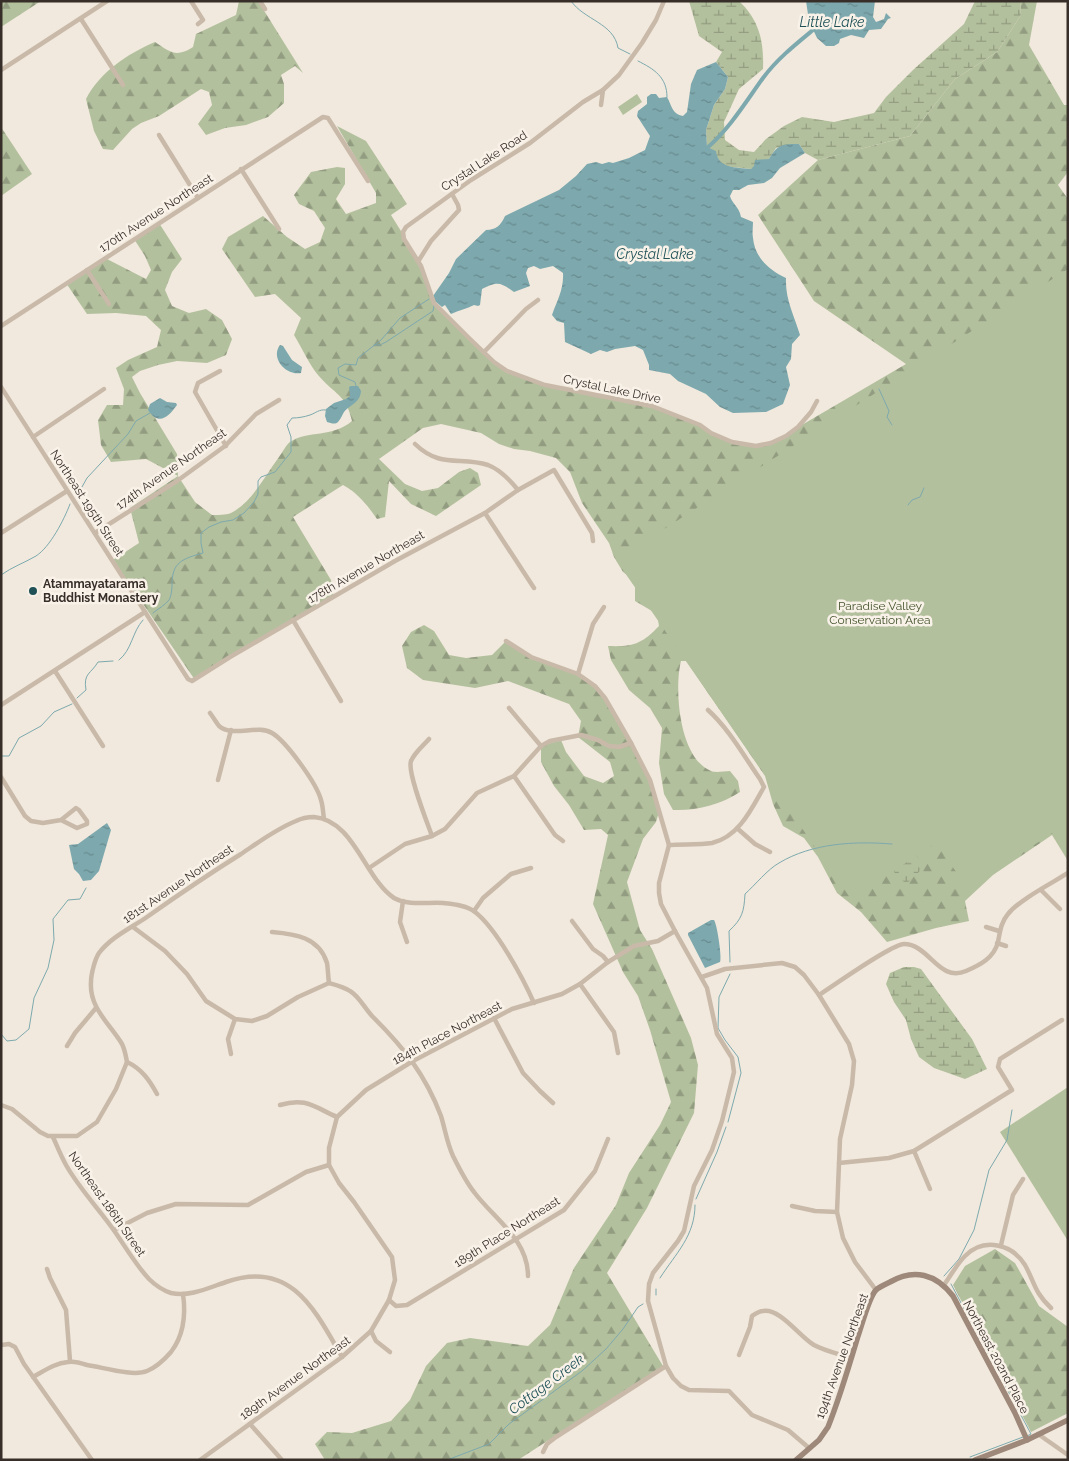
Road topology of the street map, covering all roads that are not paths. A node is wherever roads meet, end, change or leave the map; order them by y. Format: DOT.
graph roads {
  1 [pos="107,1"];
  2 [pos="191,1"];
  3 [pos="260,1"];
  4 [pos="664,1"];
  5 [pos="264,9"];
  6 [pos="80,19"];
  7 [pos="198,24"];
  8 [pos="1,70"];
  9 [pos="123,85"];
  10 [pos="603,90"];
  11 [pos="601,105"];
  12 [pos="159,135"];
  13 [pos="241,169"];
  14 [pos="368,181"];
  15 [pos="452,194"];
  16 [pos="198,198"];
  17 [pos="279,229"];
  18 [pos="418,260"];
  19 [pos="86,270"];
  20 [pos="538,300"];
  21 [pos="108,304"];
  22 [pos="1,326"];
  23 [pos="478,346"];
  24 [pos="484,352"];
  25 [pos="220,371"];
  26 [pos="1,387"];
  27 [pos="104,389"];
  28 [pos="7,397"];
  29 [pos="279,400"];
  30 [pos="1,401"];
  31 [pos="817,401"];
  32 [pos="33,437"];
  33 [pos="415,444"];
  34 [pos="226,446"];
  35 [pos="518,490"];
  36 [pos="67,491"];
  37 [pos="486,513"];
  38 [pos="1,533"];
  39 [pos="95,534"];
  40 [pos="593,541"];
  41 [pos="534,588"];
  42 [pos="604,607"];
  43 [pos="144,612"];
  44 [pos="293,620"];
  45 [pos="506,641"];
  46 [pos="54,671"];
  47 [pos="578,674"];
  48 [pos="188,679"];
  49 [pos="341,701"];
  50 [pos="1,705"];
  51 [pos="509,708"];
  52 [pos="708,710"];
  53 [pos="210,713"];
  54 [pos="231,730"];
  55 [pos="429,739"];
  56 [pos="631,743"];
  57 [pos="103,746"];
  58 [pos="541,746"];
  59 [pos="514,776"];
  60 [pos="1,777"];
  61 [pos="218,780"];
  62 [pos="324,819"];
  63 [pos="61,820"];
  64 [pos="738,829"];
  65 [pos="432,836"];
  66 [pos="563,841"];
  67 [pos="669,845"];
  68 [pos="770,852"];
  69 [pos="370,868"];
  70 [pos="531,868"];
  71 [pos="1068,873"];
  72 [pos="1041,890"];
  73 [pos="403,901"];
  74 [pos="1060,909"];
  75 [pos="474,910"];
  76 [pos="572,921"];
  77 [pos="133,927"];
  78 [pos="986,927"];
  79 [pos="999,930"];
  80 [pos="675,931"];
  81 [pos="272,932"];
  82 [pos="408,942"];
  83 [pos="998,943"];
  84 [pos="1006,946"];
  85 [pos="608,962"];
  86 [pos="702,977"];
  87 [pos="329,983"];
  88 [pos="580,984"];
  89 [pos="819,995"];
  90 [pos="534,1003"];
  91 [pos="96,1008"];
  92 [pos="494,1018"];
  93 [pos="235,1019"];
  94 [pos="1062,1020"];
  95 [pos="68,1046"];
  96 [pos="618,1053"];
  97 [pos="231,1054"];
  98 [pos="413,1061"];
  99 [pos="127,1062"];
  100 [pos="157,1094"];
  101 [pos="553,1103"];
  102 [pos="1,1105"];
  103 [pos="280,1105"];
  104 [pos="337,1117"];
  105 [pos="53,1137"];
  106 [pos="608,1139"];
  107 [pos="914,1151"];
  108 [pos="839,1163"];
  109 [pos="330,1165"];
  110 [pos="1022,1179"];
  111 [pos="930,1189"];
  112 [pos="792,1206"];
  113 [pos="838,1212"];
  114 [pos="114,1230"];
  115 [pos="515,1238"];
  116 [pos="1002,1245"];
  117 [pos="47,1269"];
  118 [pos="528,1276"];
  119 [pos="944,1285"];
  120 [pos="876,1290"];
  121 [pos="183,1294"];
  122 [pos="389,1300"];
  123 [pos="1051,1308"];
  124 [pos="371,1332"];
  125 [pos="1,1345"];
  126 [pos="390,1352"];
  127 [pos="739,1355"];
  128 [pos="342,1357"];
  129 [pos="851,1358"];
  130 [pos="70,1361"];
  131 [pos="666,1366"];
  132 [pos="33,1377"];
  133 [pos="1068,1420"];
  134 [pos="250,1424"];
  135 [pos="1038,1434"];
  136 [pos="1027,1440"];
  137 [pos="809,1448"];
  138 [pos="543,1452"];
  139 [pos="1068,1455"];
  140 [pos="92,1460"];
  141 [pos="200,1460"];
  142 [pos="282,1460"];
  143 [pos="796,1460"];
  144 [pos="975,1460"];
  1 -- 6 [label="street"];
  2 -- 7 [label="street"];
  3 -- 5 [label="street"];
  4 -- 10 [label="street, Crystal Lake Road"];
  6 -- 8 [label="street"];
  6 -- 9 [label="street"];
  10 -- 11 [label="street"];
  10 -- 15 [label="street, Crystal Lake Road"];
  12 -- 16 [label="street"];
  13 -- 14 [label="street, 170th Avenue Northeast"];
  13 -- 16 [label="street, 170th Avenue Northeast"];
  13 -- 17 [label="street"];
  15 -- 18 [label="street"];
  15 -- 18 [label="street, Crystal Lake Road"];
  16 -- 19 [label="street, 170th Avenue Northeast"];
  18 -- 23 [label="street, Crystal Lake Road"];
  19 -- 21 [label="street"];
  19 -- 22 [label="street, 170th Avenue Northeast"];
  20 -- 24 [label="street"];
  23 -- 24 [label="street, Crystal Lake Drive"];
  24 -- 31 [label="street, Crystal Lake Drive"];
  25 -- 34 [label="street"];
  26 -- 28 [label="street, Northeast 195th Street"];
  27 -- 32 [label="street"];
  28 -- 30 [label="street"];
  28 -- 32 [label="street, Northeast 195th Street"];
  29 -- 34 [label="street, 174th Avenue Northeast"];
  32 -- 36 [label="street, Northeast 195th Street"];
  33 -- 35 [label="street"];
  34 -- 39 [label="street, 174th Avenue Northeast"];
  35 -- 37 [label="street, 178th Avenue Northeast"];
  35 -- 40 [label="street, 178th Avenue Northeast"];
  36 -- 38 [label="street"];
  36 -- 39 [label="street, Northeast 195th Street"];
  37 -- 41 [label="street"];
  37 -- 44 [label="street, 178th Avenue Northeast"];
  39 -- 43 [label="street, Northeast 195th Street"];
  42 -- 47 [label="street"];
  43 -- 46 [label="street"];
  43 -- 48 [label="street, Northeast 195th Street"];
  44 -- 48 [label="street, 178th Avenue Northeast"];
  44 -- 49 [label="street"];
  45 -- 47 [label="street"];
  46 -- 50 [label="street"];
  46 -- 57 [label="street"];
  47 -- 56 [label="street"];
  51 -- 58 [label="street"];
  52 -- 64 [label="street"];
  53 -- 54 [label="street"];
  54 -- 61 [label="street"];
  54 -- 62 [label="street"];
  55 -- 65 [label="street"];
  56 -- 58 [label="street"];
  56 -- 67 [label="street"];
  58 -- 59 [label="street"];
  59 -- 65 [label="street"];
  59 -- 66 [label="street"];
  60 -- 63 [label="street"];
  62 -- 69 [label="street"];
  62 -- 77 [label="street, 181st Avenue Northeast"];
  63 -- 63 [label="street"];
  64 -- 67 [label="street"];
  64 -- 68 [label="street"];
  65 -- 69 [label="street"];
  67 -- 80 [label="street"];
  69 -- 73 [label="street"];
  70 -- 75 [label="street"];
  71 -- 72 [label="street"];
  72 -- 74 [label="street"];
  72 -- 79 [label="street"];
  73 -- 75 [label="street"];
  73 -- 82 [label="street"];
  75 -- 90 [label="street"];
  76 -- 85 [label="street"];
  77 -- 91 [label="street, 181st Avenue Northeast"];
  77 -- 93 [label="street"];
  78 -- 79 [label="street"];
  79 -- 83 [label="street"];
  80 -- 85 [label="street, 184th Place Northeast"];
  80 -- 86 [label="street"];
  81 -- 87 [label="street"];
  83 -- 84 [label="street"];
  83 -- 89 [label="street"];
  85 -- 88 [label="street, 184th Place Northeast"];
  86 -- 89 [label="street"];
  86 -- 131 [label="street"];
  87 -- 93 [label="street"];
  87 -- 98 [label="street"];
  88 -- 90 [label="street, 184th Place Northeast"];
  88 -- 96 [label="street"];
  89 -- 108 [label="street"];
  90 -- 92 [label="street, 184th Place Northeast"];
  91 -- 95 [label="street"];
  91 -- 99 [label="street"];
  92 -- 98 [label="street, 184th Place Northeast"];
  92 -- 101 [label="street"];
  93 -- 97 [label="street"];
  94 -- 107 [label="street"];
  98 -- 104 [label="street, 184th Place Northeast"];
  98 -- 115 [label="street"];
  99 -- 100 [label="street"];
  99 -- 105 [label="street"];
  102 -- 105 [label="street"];
  103 -- 104 [label="street"];
  104 -- 109 [label="street"];
  105 -- 114 [label="street, Northeast 186th Street"];
  106 -- 115 [label="street, 189th Place Northeast"];
  107 -- 108 [label="street"];
  107 -- 111 [label="street"];
  108 -- 113 [label="street"];
  109 -- 114 [label="street"];
  109 -- 122 [label="street, 189th Avenue Northeast"];
  110 -- 116 [label="street"];
  112 -- 113 [label="street"];
  113 -- 120 [label="street"];
  114 -- 121 [label="street, Northeast 186th Street"];
  115 -- 118 [label="street"];
  115 -- 122 [label="street, 189th Place Northeast"];
  116 -- 119 [label="street"];
  116 -- 123 [label="street"];
  117 -- 130 [label="street"];
  119 -- 120 [label="street, 194th Avenue Northeast"];
  119 -- 136 [label="street, Northeast 202nd Place"];
  120 -- 129 [label="street, 194th Avenue Northeast"];
  121 -- 128 [label="street"];
  121 -- 130 [label="street"];
  122 -- 124 [label="street, 189th Avenue Northeast"];
  124 -- 126 [label="street"];
  124 -- 128 [label="street, 189th Avenue Northeast"];
  125 -- 132 [label="street"];
  127 -- 129 [label="street"];
  128 -- 134 [label="street, 189th Avenue Northeast"];
  129 -- 137 [label="street, 194th Avenue Northeast"];
  130 -- 132 [label="street"];
  131 -- 137 [label="street"];
  131 -- 138 [label="street"];
  132 -- 140 [label="street"];
  133 -- 135 [label="street"];
  134 -- 141 [label="street, 189th Avenue Northeast"];
  134 -- 142 [label="street"];
  135 -- 136 [label="street"];
  135 -- 139 [label="street"];
  136 -- 144 [label="street"];
  137 -- 143 [label="street, 194th Avenue Northeast"];
}
